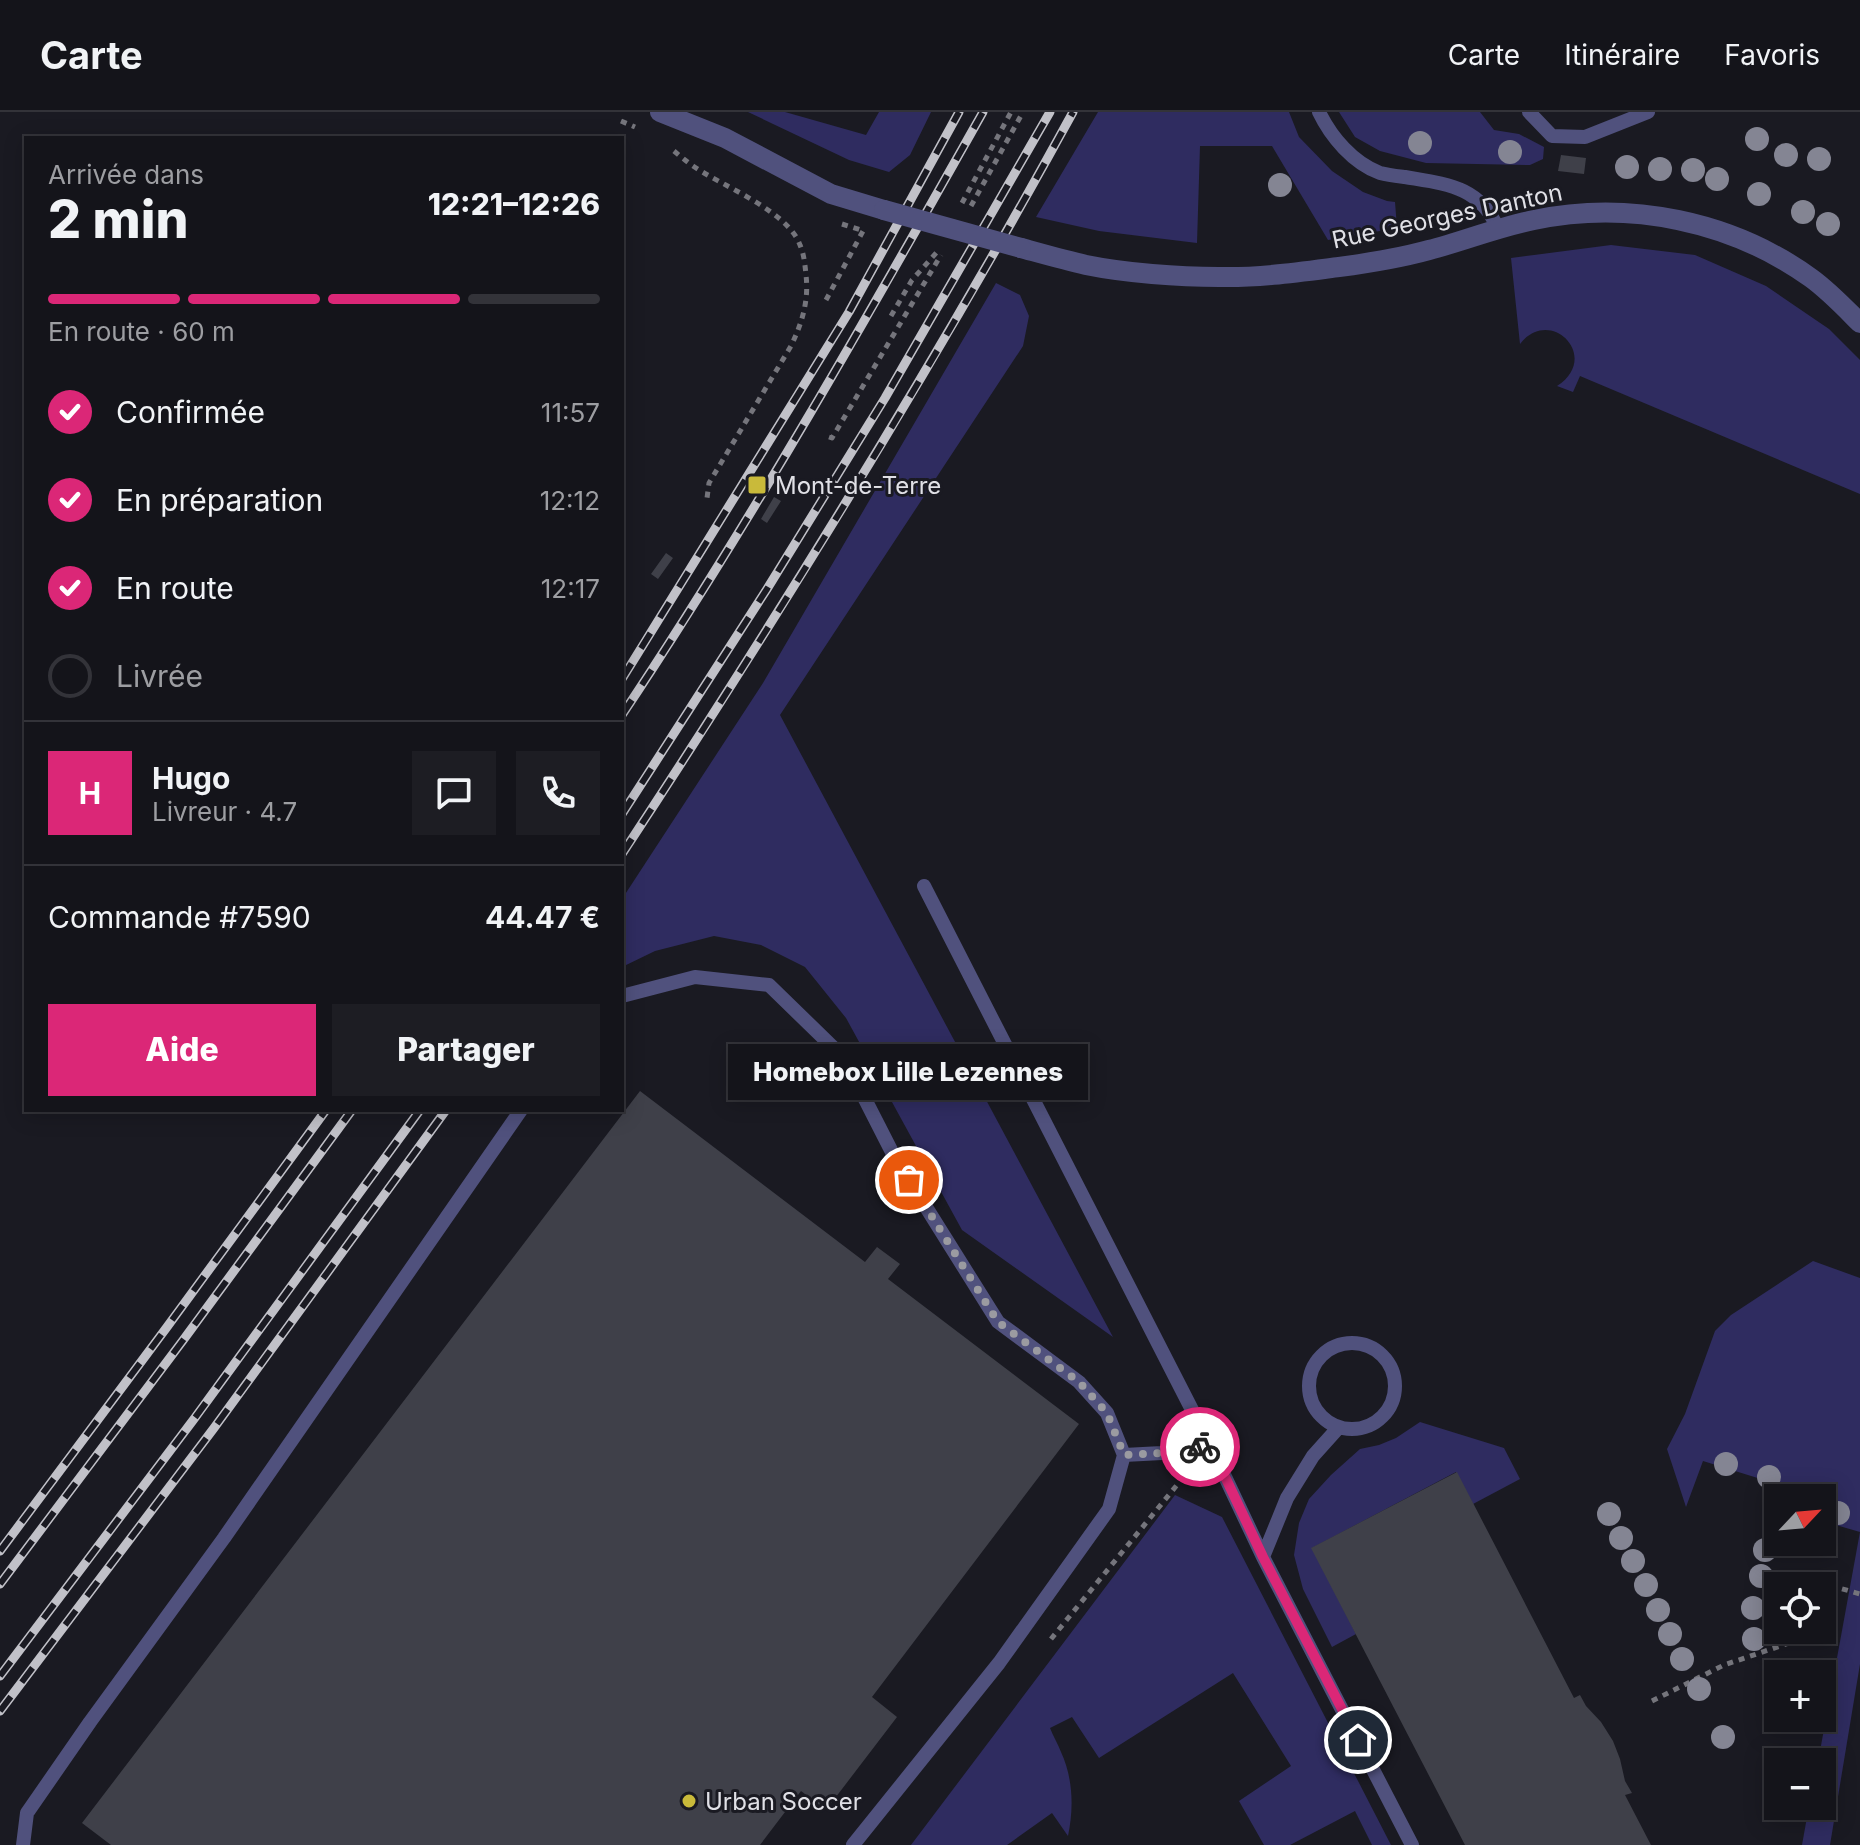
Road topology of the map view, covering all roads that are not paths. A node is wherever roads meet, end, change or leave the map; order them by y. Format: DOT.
graph roads {
  1 [pos="660,112"];
  2 [pos="1319,112"];
  3 [pos="1529,112"];
  4 [pos="1648,112"];
  5 [pos="1498,229"];
  6 [pos="1860,323"];
  7 [pos="924,886"];
  8 [pos="624,995"];
  9 [pos="520,1112"];
  10 [pos="1339,1427"];
  11 [pos="1210,1445"];
  12 [pos="1124,1455"];
  13 [pos="1263,1557"];
  14 [pos="23,1845"];
  15 [pos="853,1845"];
  16 [pos="1412,1845"];
  1 -- 5 [label="street, Rue Georges Danton, bridge"];
  2 -- 5 [label="lane"];
  3 -- 4 [label="lane"];
  5 -- 6 [label="street, Rue Georges Danton"];
  7 -- 11 [label="lane"];
  8 -- 12 [label="lane"];
  9 -- 14 [label="lane"];
  10 -- 10 [label="lane"];
  10 -- 13 [label="lane"];
  11 -- 12 [label="lane"];
  11 -- 13 [label="lane"];
  12 -- 15 [label="lane"];
  13 -- 16 [label="lane"];
}
